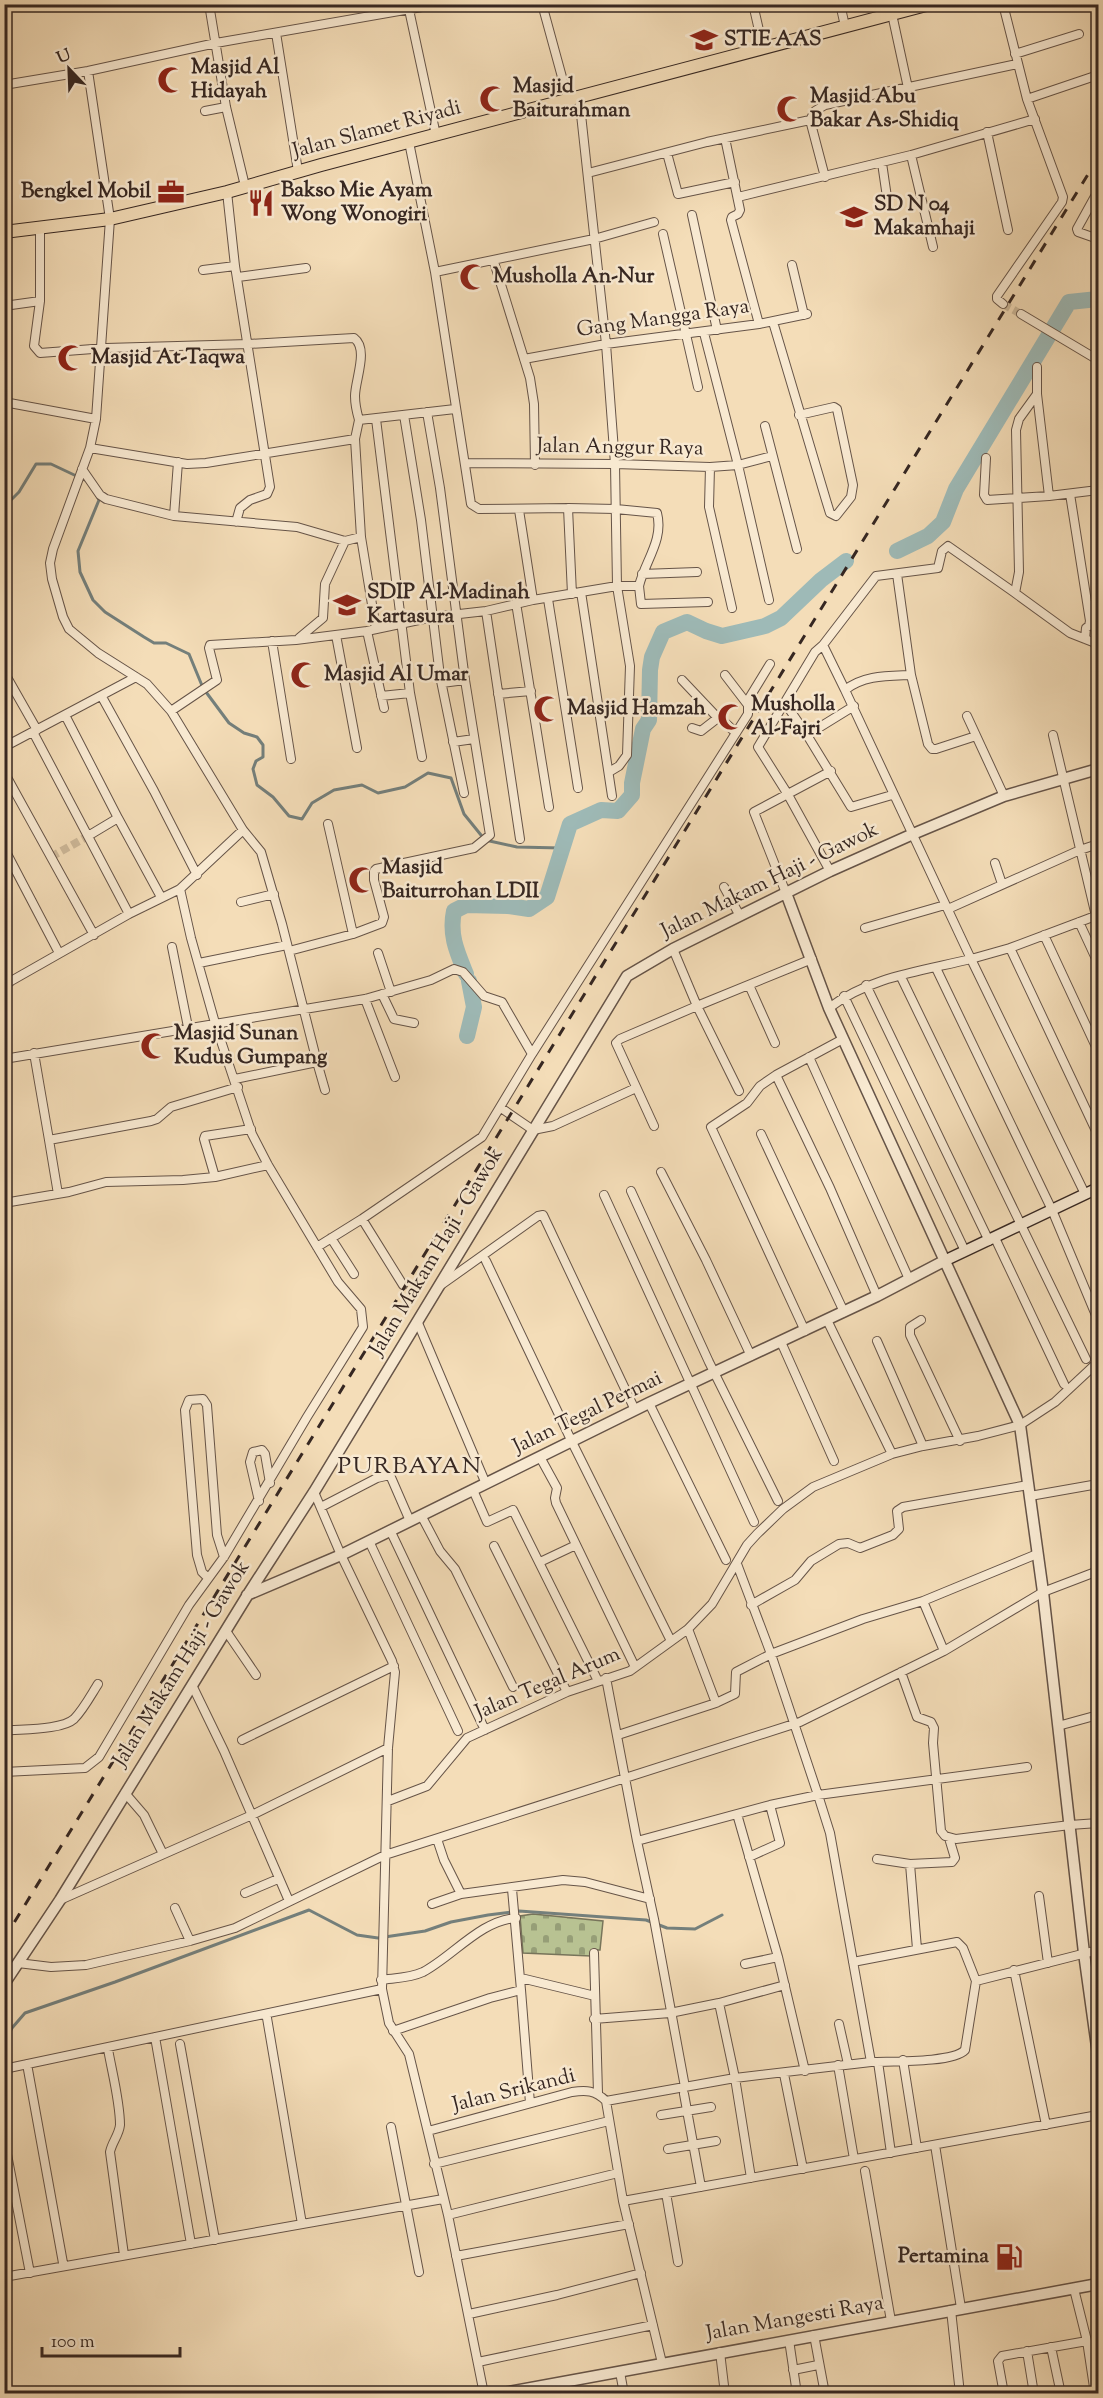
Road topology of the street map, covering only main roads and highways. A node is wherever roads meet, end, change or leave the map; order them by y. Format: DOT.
graph roads {
  1 [pos="929,5"];
  2 [pos="4,232"];
  1 -- 2 [label="main road, Jalan Slamet Riyadi"];
}
